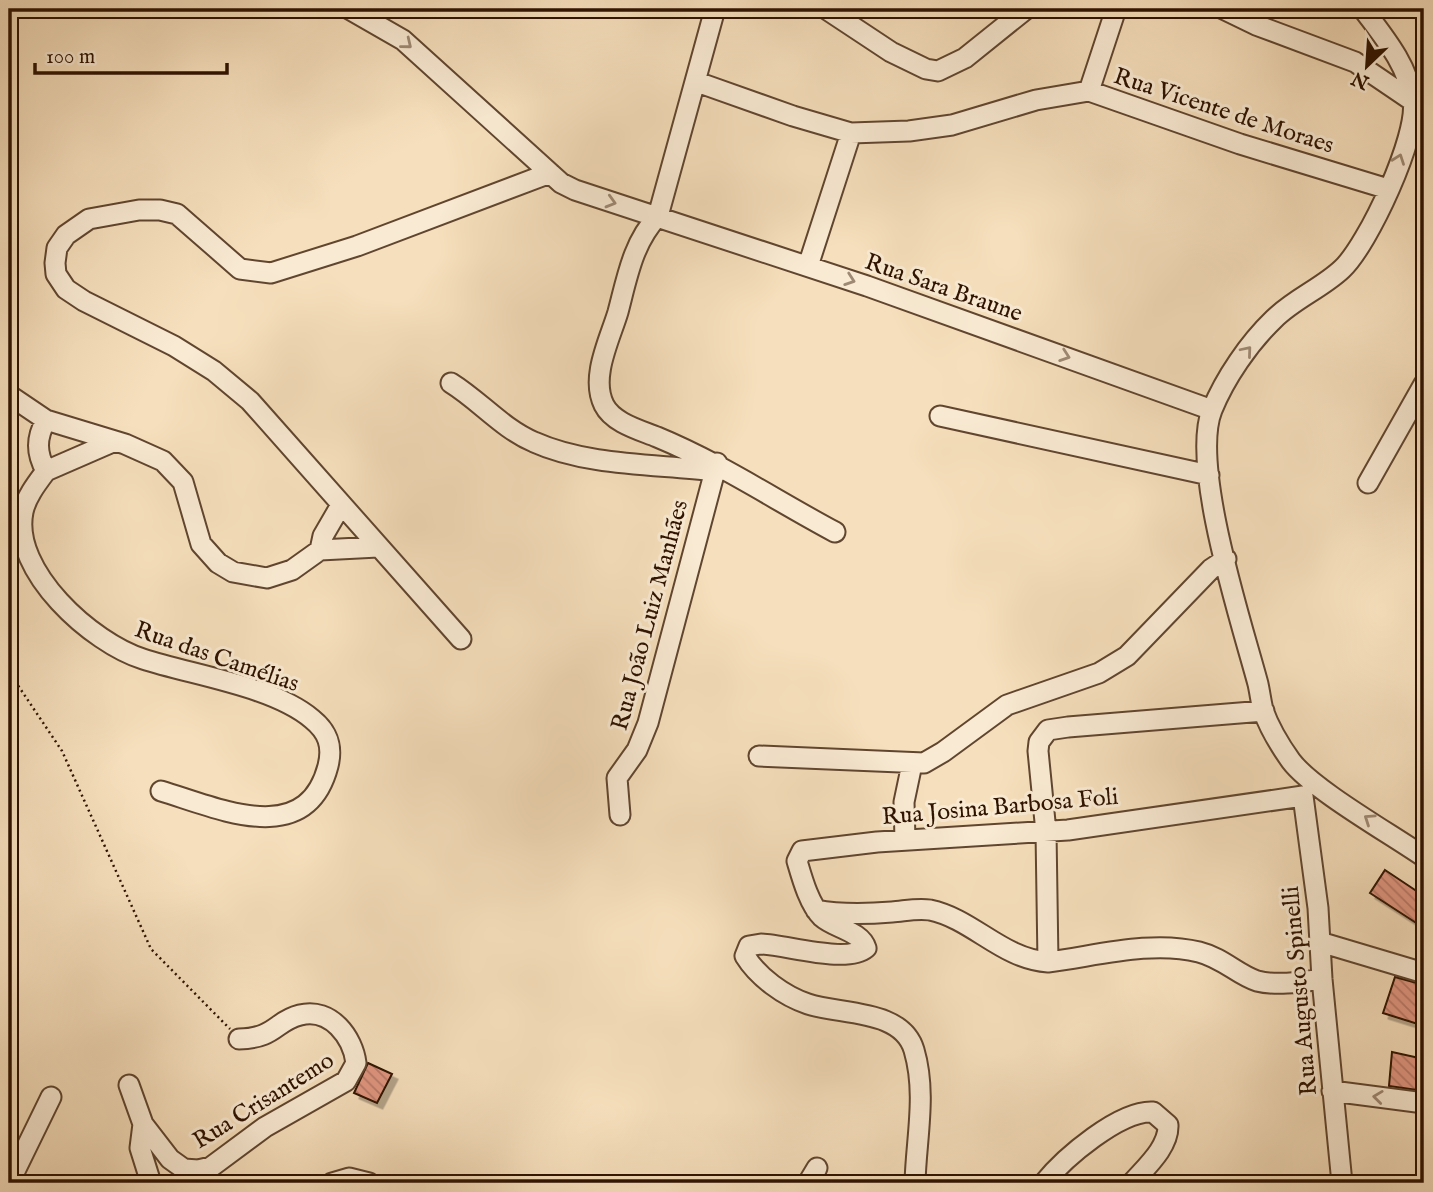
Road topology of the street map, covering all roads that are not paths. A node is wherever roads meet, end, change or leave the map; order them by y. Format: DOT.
graph roads {
  1 [pos="349,9"];
  2 [pos="715,9"];
  3 [pos="826,9"];
  4 [pos="1026,9"];
  5 [pos="1116,9"];
  6 [pos="1223,9"];
  7 [pos="1363,9"];
  8 [pos="697,82"];
  9 [pos="1089,91"];
  10 [pos="1414,102"];
  11 [pos="850,133"];
  12 [pos="550,173"];
  13 [pos="1388,189"];
  14 [pos="658,216"];
  15 [pos="808,266"];
  16 [pos="451,383"];
  17 [pos="1424,384"];
  18 [pos="9,395"];
  19 [pos="1212,410"];
  20 [pos="940,416"];
  21 [pos="46,420"];
  22 [pos="115,441"];
  23 [pos="715,467"];
  24 [pos="46,471"];
  25 [pos="1209,475"];
  26 [pos="1368,483"];
  27 [pos="341,505"];
  28 [pos="835,532"];
  29 [pos="378,547"];
  30 [pos="320,550"];
  31 [pos="1226,559"];
  32 [pos="461,639"];
  33 [pos="1264,711"];
  34 [pos="759,757"];
  35 [pos="912,764"];
  36 [pos="1308,789"];
  37 [pos="161,791"];
  38 [pos="620,815"];
  39 [pos="1046,832"];
  40 [pos="905,840"];
  41 [pos="1424,857"];
  42 [pos="816,909"];
  43 [pos="1320,942"];
  44 [pos="1048,962"];
  45 [pos="1424,973"];
  46 [pos="1322,979"];
  47 [pos="239,1039"];
  48 [pos="129,1085"];
  49 [pos="1332,1091"];
  50 [pos="51,1097"];
  51 [pos="1424,1103"];
  52 [pos="143,1124"];
  53 [pos="11,1179"];
  54 [pos="151,1183"];
  55 [pos="332,1183"];
  56 [pos="369,1183"];
  57 [pos="915,1183"];
  58 [pos="1044,1183"];
  59 [pos="1132,1183"];
  60 [pos="1342,1183"];
  1 -- 12 [label="street, Rua Sara Braune, one-way"];
  2 -- 8 [label="street"];
  3 -- 4 [label="street"];
  5 -- 9 [label="street"];
  6 -- 10 [label="street"];
  7 -- 10 [label="street"];
  8 -- 11 [label="street, Rua Vicente de Moraes"];
  8 -- 14 [label="street"];
  9 -- 11 [label="street, Rua Vicente de Moraes"];
  9 -- 13 [label="street, Rua Vicente de Moraes"];
  13 -- 10 [label="street, one-way"];
  11 -- 15 [label="street"];
  12 -- 14 [label="street, Rua Sara Braune, one-way"];
  12 -- 27 [label="street"];
  19 -- 13 [label="street, one-way"];
  14 -- 15 [label="street, Rua Sara Braune"];
  14 -- 23 [label="street"];
  15 -- 19 [label="street, Rua Sara Braune, one-way"];
  16 -- 23 [label="street"];
  17 -- 26 [label="street"];
  18 -- 21 [label="street"];
  19 -- 25 [label="street"];
  20 -- 25 [label="street"];
  21 -- 22 [label="street"];
  21 -- 24 [label="street"];
  22 -- 24 [label="street"];
  22 -- 30 [label="street"];
  23 -- 28 [label="street"];
  23 -- 38 [label="street, Rua João Luiz Manhães"];
  24 -- 37 [label="street, Rua das Camélias"];
  25 -- 31 [label="street"];
  27 -- 29 [label="street"];
  27 -- 30 [label="street"];
  29 -- 30 [label="street"];
  29 -- 32 [label="street"];
  31 -- 33 [label="street"];
  31 -- 35 [label="street"];
  33 -- 36 [label="street"];
  33 -- 39 [label="street"];
  34 -- 35 [label="street"];
  35 -- 40 [label="street"];
  36 -- 39 [label="street, Rua Josina Barbosa Foli"];
  41 -- 36 [label="street, one-way"];
  36 -- 43 [label="street, Rua Augusto Spinelli"];
  39 -- 40 [label="street, Rua Josina Barbosa Foli"];
  39 -- 44 [label="street"];
  40 -- 42 [label="street, Rua Josina Barbosa Foli"];
  42 -- 44 [label="street"];
  42 -- 57 [label="street"];
  43 -- 45 [label="street"];
  43 -- 46 [label="street, Rua Augusto Spinelli"];
  44 -- 46 [label="street"];
  46 -- 49 [label="street, Rua Augusto Spinelli"];
  47 -- 52 [label="street, Rua Crisantemo"];
  48 -- 52 [label="street"];
  51 -- 49 [label="street, one-way"];
  49 -- 60 [label="street, Rua Augusto Spinelli"];
  50 -- 53 [label="street"];
  52 -- 54 [label="street"];
  55 -- 56 [label="street"];
  58 -- 59 [label="street"];
}
